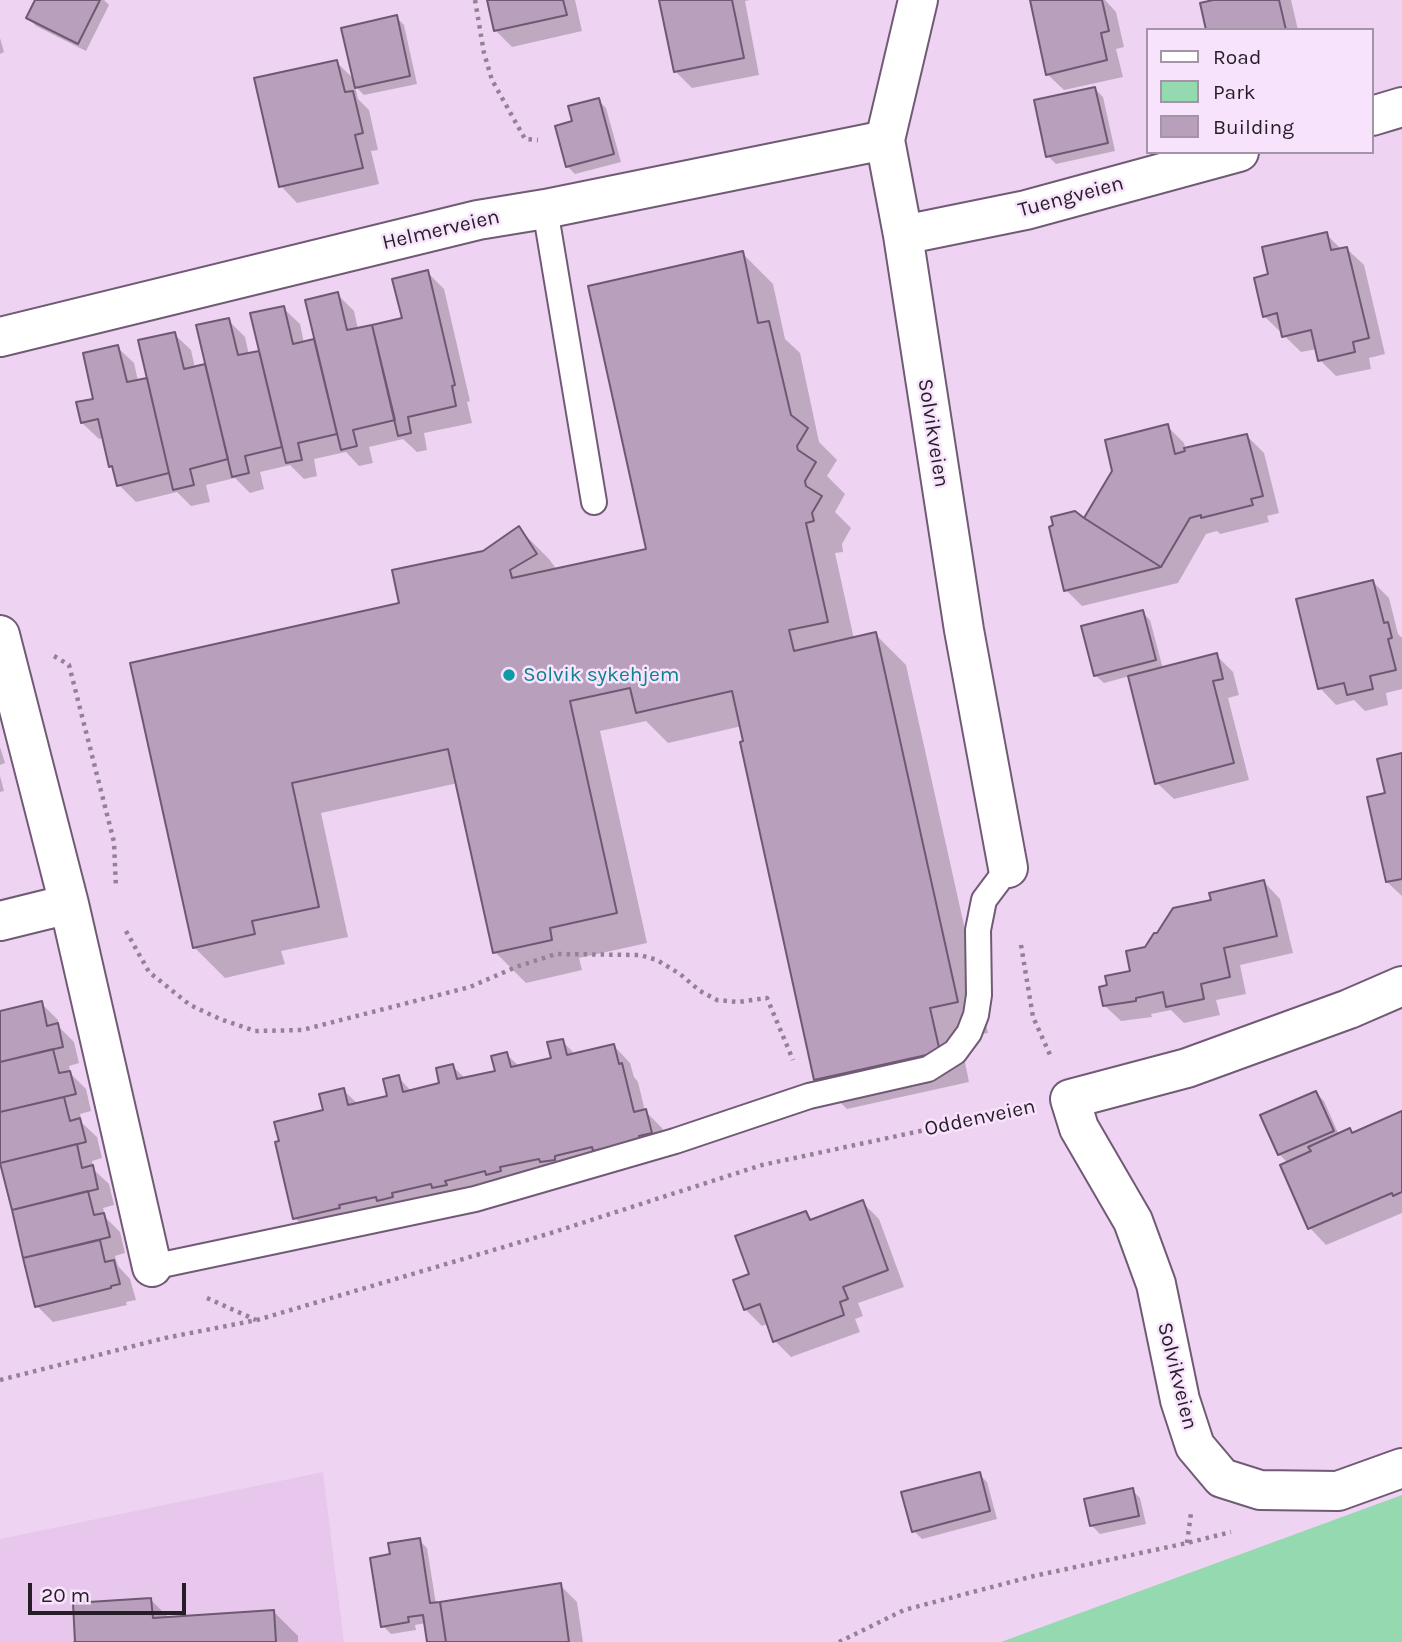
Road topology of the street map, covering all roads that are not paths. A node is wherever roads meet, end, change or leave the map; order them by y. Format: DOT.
graph roads {
  1 [pos="918,0"];
  2 [pos="1402,107"];
  3 [pos="1374,115"];
  4 [pos="885,140"];
  5 [pos="1232,154"];
  6 [pos="545,209"];
  7 [pos="903,235"];
  8 [pos="0,337"];
  9 [pos="594,502"];
  10 [pos="0,635"];
  11 [pos="1008,868"];
  12 [pos="69,904"];
  13 [pos="0,921"];
  14 [pos="1402,986"];
  15 [pos="152,1266"];
  16 [pos="1402,1468"];
  1 -- 4 [label="street, Solvikveien"];
  2 -- 3 [label="street"];
  4 -- 6 [label="street, Helmerveien"];
  4 -- 7 [label="street, Solvikveien"];
  5 -- 7 [label="street, Tuengveien"];
  6 -- 8 [label="street, Helmerveien"];
  6 -- 9 [label="lane"];
  7 -- 11 [label="street, Solvikveien"];
  10 -- 12 [label="street"];
  11 -- 15 [label="lane"];
  12 -- 13 [label="street"];
  12 -- 15 [label="street"];
  14 -- 16 [label="street, Solvikveien"];
}
